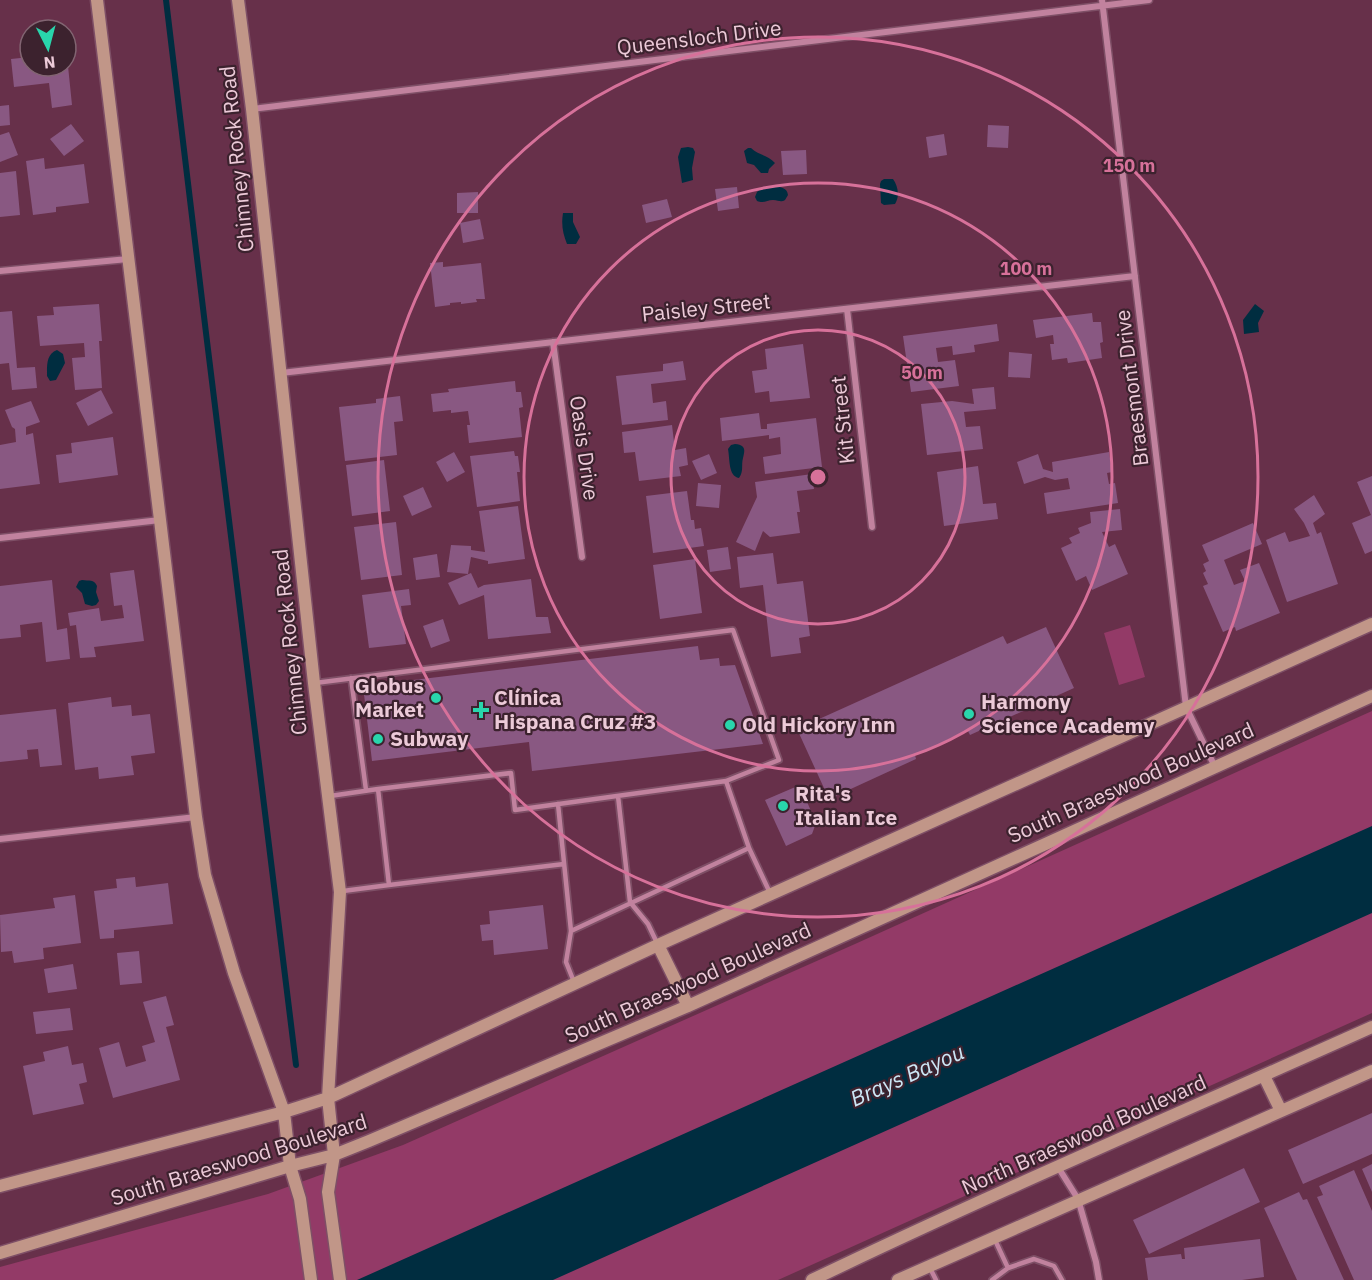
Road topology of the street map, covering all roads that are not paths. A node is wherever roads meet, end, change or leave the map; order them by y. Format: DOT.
graph roads {
  1 [pos="97,0"];
  2 [pos="238,0"];
  3 [pos="1149,0"];
  4 [pos="1103,3"];
  5 [pos="252,109"];
  6 [pos="128,258"];
  7 [pos="0,271"];
  8 [pos="1135,276"];
  9 [pos="847,309"];
  10 [pos="553,342"];
  11 [pos="280,373"];
  12 [pos="160,520"];
  13 [pos="872,527"];
  14 [pos="0,538"];
  15 [pos="582,557"];
  16 [pos="1372,624"];
  17 [pos="351,678"];
  18 [pos="314,683"];
  19 [pos="1372,696"];
  20 [pos="1186,707"];
  21 [pos="1215,767"];
  22 [pos="726,781"];
  23 [pos="378,789"];
  24 [pos="366,790"];
  25 [pos="327,796"];
  26 [pos="618,796"];
  27 [pos="558,804"];
  28 [pos="196,817"];
  29 [pos="0,839"];
  30 [pos="749,848"];
  31 [pos="564,864"];
  32 [pos="389,885"];
  33 [pos="340,892"];
  34 [pos="771,895"];
  35 [pos="630,902"];
  36 [pos="571,931"];
  37 [pos="658,945"];
  38 [pos="574,984"];
  39 [pos="688,1006"];
  40 [pos="1372,1027"];
  41 [pos="1372,1071"];
  42 [pos="1264,1076"];
  43 [pos="328,1098"];
  44 [pos="1281,1111"];
  45 [pos="285,1112"];
  46 [pos="334,1155"];
  47 [pos="290,1166"];
  48 [pos="1058,1167"];
  49 [pos="0,1186"];
  50 [pos="1078,1199"];
  51 [pos="994,1237"];
  52 [pos="0,1252"];
  53 [pos="929,1266"];
  54 [pos="1008,1268"];
  55 [pos="311,1280"];
  56 [pos="340,1280"];
  57 [pos="812,1280"];
  58 [pos="898,1280"];
  59 [pos="936,1280"];
  60 [pos="993,1280"];
  61 [pos="1062,1280"];
  62 [pos="1099,1280"];
  1 -- 6 [label="main road"];
  2 -- 5 [label="main road, Chimney Rock Road"];
  3 -- 4 [label="street, Queensloch Drive"];
  4 -- 5 [label="street, Queensloch Drive"];
  4 -- 8 [label="street, Braesmont Drive"];
  5 -- 11 [label="main road, Chimney Rock Road"];
  6 -- 7 [label="street"];
  6 -- 12 [label="main road"];
  8 -- 9 [label="street, Paisley Street"];
  8 -- 20 [label="street, Braesmont Drive"];
  9 -- 10 [label="street, Paisley Street"];
  9 -- 13 [label="street, Kit Street"];
  10 -- 11 [label="street, Paisley Street"];
  10 -- 15 [label="street, Oasis Drive"];
  11 -- 18 [label="main road, Chimney Rock Road"];
  12 -- 14 [label="street"];
  12 -- 28 [label="main road"];
  16 -- 20 [label="main road, South Braeswood Boulevard"];
  17 -- 18 [label="lane"];
  17 -- 22 [label="lane"];
  17 -- 24 [label="lane"];
  18 -- 25 [label="main road, Chimney Rock Road"];
  19 -- 21 [label="main road, South Braeswood Boulevard"];
  20 -- 21 [label="street, Braesmont Drive"];
  20 -- 34 [label="main road, South Braeswood Boulevard"];
  21 -- 39 [label="main road, South Braeswood Boulevard"];
  22 -- 26 [label="lane"];
  22 -- 30 [label="lane"];
  23 -- 24 [label="lane"];
  23 -- 27 [label="lane"];
  23 -- 32 [label="lane"];
  24 -- 25 [label="lane"];
  25 -- 33 [label="main road, Chimney Rock Road"];
  26 -- 27 [label="lane"];
  26 -- 35 [label="lane"];
  27 -- 31 [label="lane"];
  28 -- 29 [label="street"];
  28 -- 45 [label="main road"];
  30 -- 34 [label="lane"];
  30 -- 35 [label="lane"];
  31 -- 32 [label="lane"];
  31 -- 36 [label="lane"];
  32 -- 33 [label="lane"];
  33 -- 43 [label="main road, Chimney Rock Road"];
  34 -- 37 [label="main road, South Braeswood Boulevard"];
  35 -- 36 [label="lane"];
  35 -- 37 [label="lane"];
  36 -- 38 [label="lane"];
  37 -- 38 [label="main road, South Braeswood Boulevard"];
  37 -- 39 [label="main road"];
  38 -- 43 [label="main road, South Braeswood Boulevard"];
  39 -- 46 [label="main road, South Braeswood Boulevard"];
  40 -- 42 [label="main road, North Braeswood Boulevard"];
  41 -- 44 [label="main road"];
  42 -- 44 [label="main road"];
  42 -- 48 [label="main road, North Braeswood Boulevard"];
  43 -- 45 [label="main road, South Braeswood Boulevard"];
  43 -- 46 [label="main road, Chimney Rock Road"];
  44 -- 50 [label="main road"];
  45 -- 47 [label="main road"];
  45 -- 49 [label="main road, South Braeswood Boulevard"];
  46 -- 47 [label="main road, South Braeswood Boulevard"];
  46 -- 56 [label="main road, Chimney Rock Road"];
  47 -- 52 [label="main road, South Braeswood Boulevard"];
  47 -- 55 [label="main road"];
  48 -- 50 [label="street"];
  48 -- 57 [label="main road, North Braeswood Boulevard"];
  50 -- 51 [label="main road"];
  50 -- 62 [label="street"];
  51 -- 53 [label="main road"];
  51 -- 54 [label="lane"];
  53 -- 58 [label="main road"];
  53 -- 59 [label="lane"];
  54 -- 60 [label="lane"];
  54 -- 61 [label="lane"];
}
